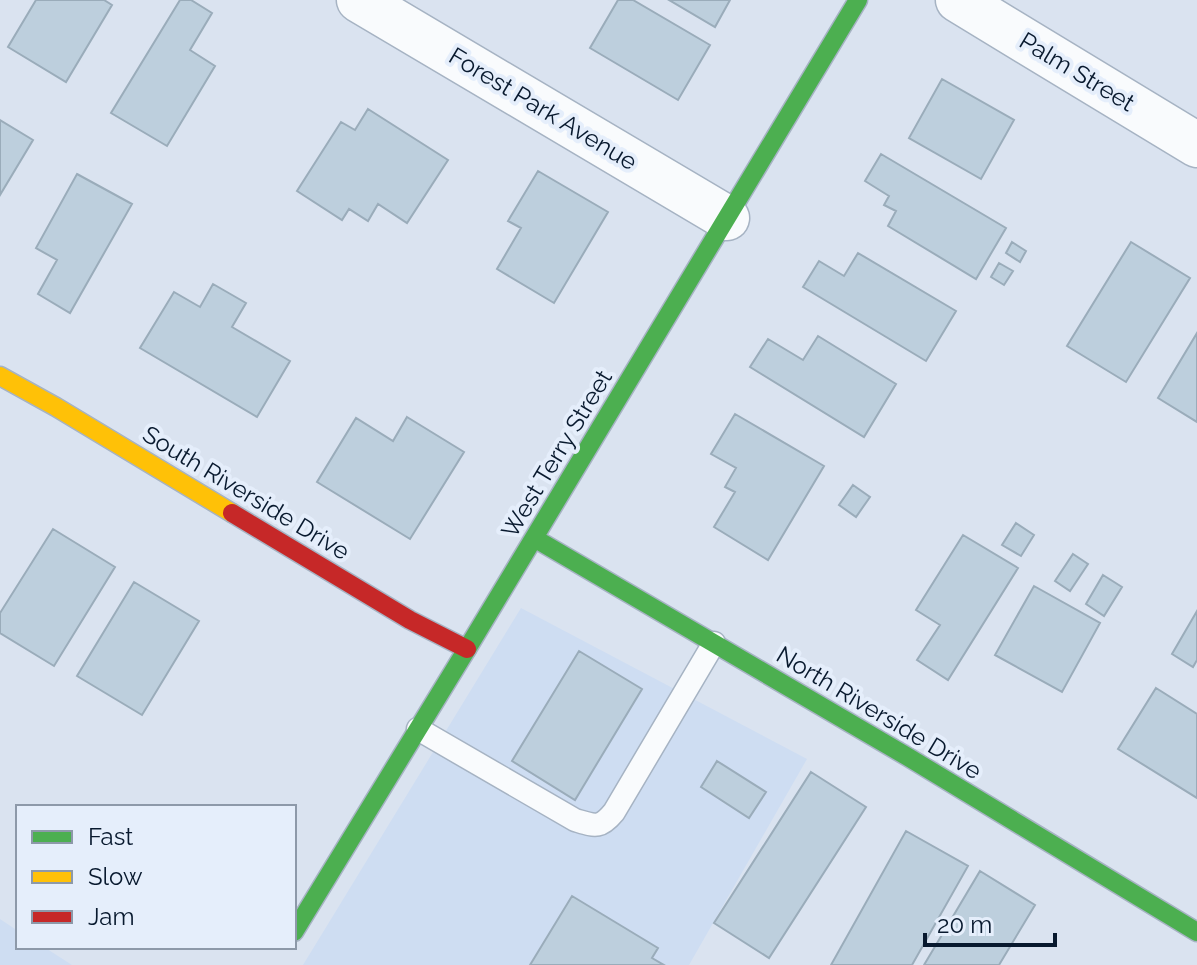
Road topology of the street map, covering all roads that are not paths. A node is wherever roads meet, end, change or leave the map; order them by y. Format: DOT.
graph roads {
  1 [pos="359,0"];
  2 [pos="858,0"];
  3 [pos="958,0"];
  4 [pos="1197,145"];
  5 [pos="727,218"];
  6 [pos="0,376"];
  7 [pos="534,538"];
  8 [pos="714,643"];
  9 [pos="467,649"];
  10 [pos="418,729"];
  11 [pos="296,929"];
  12 [pos="1197,932"];
  1 -- 5 [label="street, Forest Park Avenue"];
  2 -- 5 [label="street, West Terry Street"];
  3 -- 4 [label="street, Palm Street"];
  5 -- 7 [label="street, West Terry Street"];
  6 -- 9 [label="street, South Riverside Drive"];
  7 -- 8 [label="street, North Riverside Drive"];
  7 -- 9 [label="street, West Terry Street"];
  8 -- 10 [label="lane"];
  8 -- 12 [label="street, North Riverside Drive"];
  9 -- 10 [label="street, West Terry Street"];
  10 -- 11 [label="street, West Terry Street"];
}
